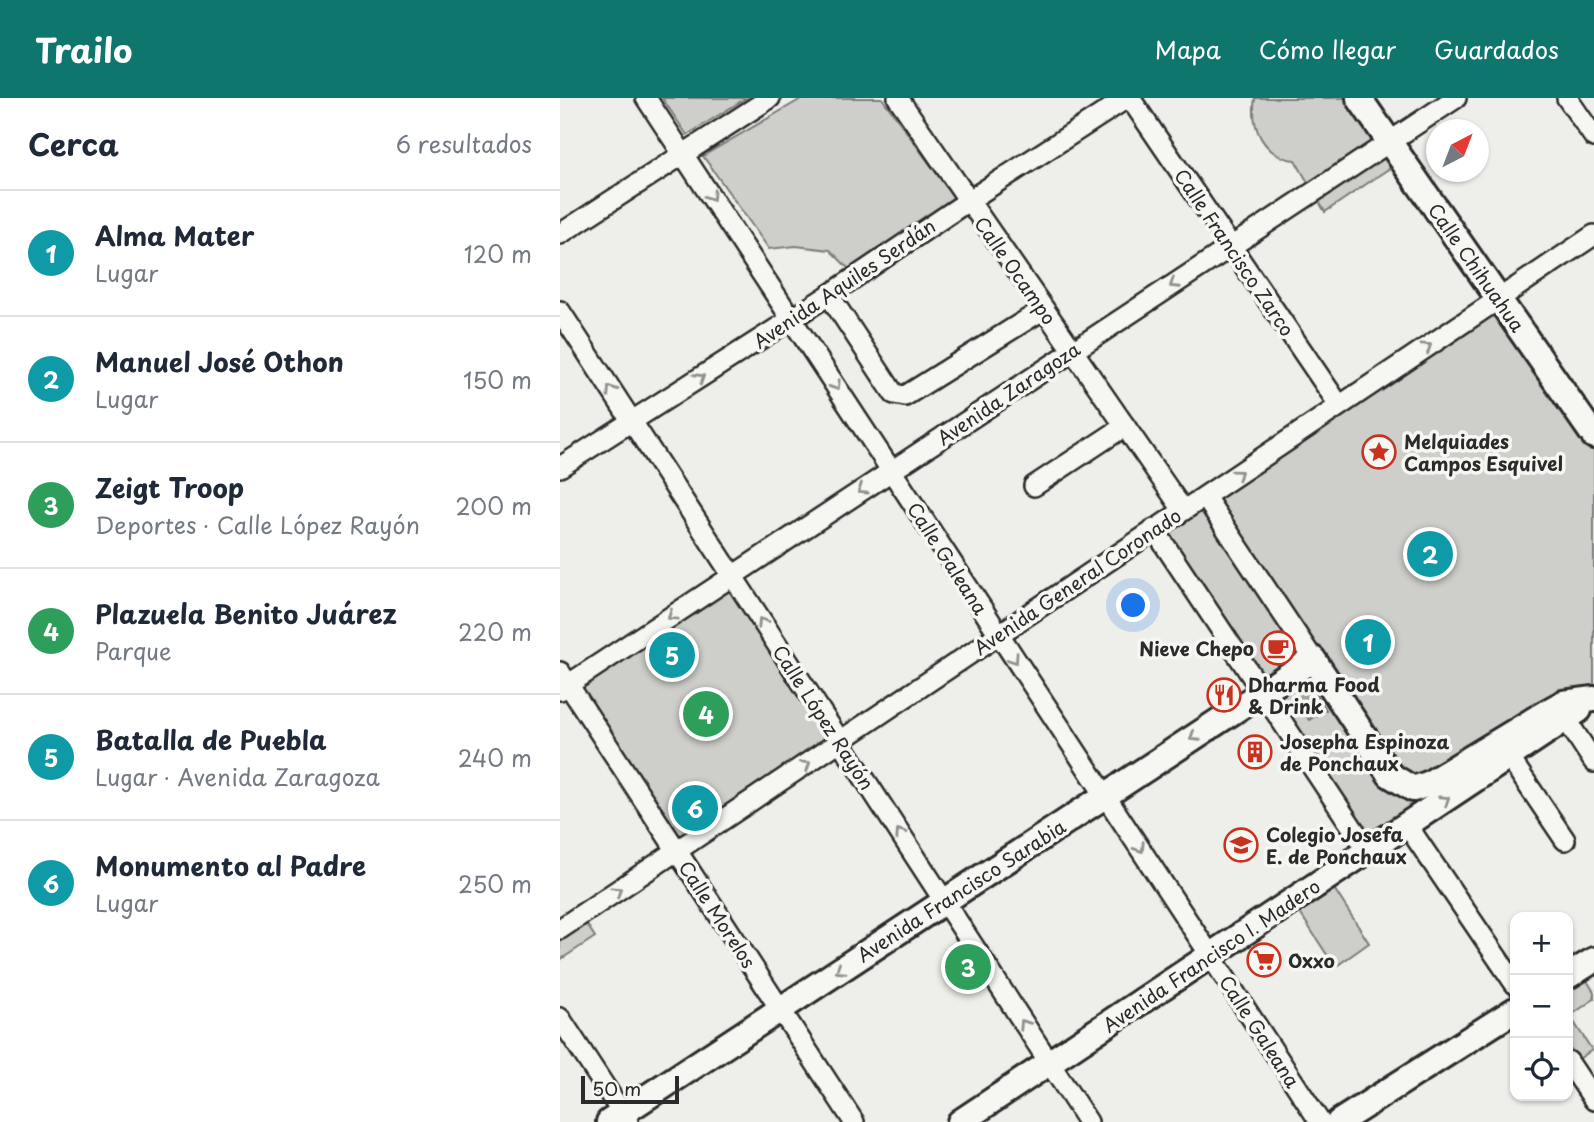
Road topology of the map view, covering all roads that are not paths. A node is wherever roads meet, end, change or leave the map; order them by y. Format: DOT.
graph roads {
  1 [pos="646,98"];
  2 [pos="770,98"];
  3 [pos="898,98"];
  4 [pos="1128,98"];
  5 [pos="1359,98"];
  6 [pos="1456,98"];
  7 [pos="1567,98"];
  8 [pos="1594,137"];
  9 [pos="1390,142"];
  10 [pos="683,154"];
  11 [pos="968,201"];
  12 [pos="560,234"];
  13 [pos="1594,235"];
  14 [pos="1231,246"];
  15 [pos="829,295"];
  16 [pos="1499,298"];
  17 [pos="1044,309"];
  18 [pos="560,311"];
  19 [pos="792,319"];
  20 [pos="1073,350"];
  21 [pos="1339,405"];
  22 [pos="1586,408"];
  23 [pos="632,422"];
  24 [pos="1125,426"];
  25 [pos="1594,436"];
  26 [pos="560,467"];
  27 [pos="891,470"];
  28 [pos="1034,486"];
  29 [pos="1206,498"];
  30 [pos="1183,510"];
  31 [pos="1154,529"];
  32 [pos="732,576"];
  33 [pos="997,634"];
  34 [pos="1313,659"];
  35 [pos="563,682"];
  36 [pos="1263,692"];
  37 [pos="1594,699"];
  38 [pos="1565,711"];
  39 [pos="1594,716"];
  40 [pos="840,742"];
  41 [pos="1509,757"];
  42 [pos="1594,762"];
  43 [pos="1105,795"];
  44 [pos="1407,825"];
  45 [pos="1564,840"];
  46 [pos="677,851"];
  47 [pos="1368,851"];
  48 [pos="944,901"];
  49 [pos="560,929"];
  50 [pos="1210,955"];
  51 [pos="1594,960"];
  52 [pos="1570,975"];
  53 [pos="1510,977"];
  54 [pos="780,1009"];
  55 [pos="1510,1013"];
  56 [pos="560,1018"];
  57 [pos="1049,1062"];
  58 [pos="1573,1068"];
  59 [pos="1594,1100"];
  60 [pos="620,1119"];
  61 [pos="854,1122"];
  62 [pos="960,1122"];
  63 [pos="1088,1122"];
  64 [pos="1320,1122"];
  65 [pos="1339,1122"];
  1 -- 10 [label="street, Calle Galeana"];
  2 -- 10 [label="street"];
  3 -- 11 [label="street, Calle Ocampo"];
  4 -- 11 [label="street, Avenida Aquiles Serdán"];
  4 -- 14 [label="street, Calle Francisco Zarco"];
  5 -- 9 [label="main road, Calle Chihuahua"];
  6 -- 9 [label="street, Avenida Zaragoza"];
  7 -- 8 [label="street"];
  9 -- 14 [label="street, Avenida Zaragoza"];
  9 -- 16 [label="main road, Calle Chihuahua"];
  10 -- 12 [label="street"];
  10 -- 19 [label="street, Calle Galeana, one-way"];
  11 -- 15 [label="street, Avenida Aquiles Serdán"];
  11 -- 17 [label="street, Calle Ocampo"];
  13 -- 16 [label="street, Avenida General Coronado"];
  14 -- 20 [label="street, Avenida Zaragoza, one-way"];
  14 -- 21 [label="street, Calle Francisco Zarco"];
  15 -- 17 [label="street"];
  15 -- 19 [label="street, Avenida Aquiles Serdán"];
  21 -- 16 [label="street, Avenida General Coronado, one-way"];
  16 -- 22 [label="main road, Calle Chihuahua"];
  17 -- 20 [label="street, Calle Ocampo"];
  23 -- 18 [label="street, Calle López Rayón, one-way"];
  23 -- 19 [label="street, Avenida Aquiles Serdán, one-way"];
  19 -- 27 [label="street, Calle Galeana, one-way"];
  20 -- 24 [label="street, Calle Ocampo"];
  20 -- 27 [label="street, Avenida Zaragoza"];
  29 -- 21 [label="street, Avenida General Coronado, one-way"];
  22 -- 25 [label="main road, Calle Chihuahua"];
  23 -- 26 [label="street, Avenida Aquiles Serdán"];
  23 -- 32 [label="street, Calle López Rayón"];
  24 -- 28 [label="street"];
  24 -- 30 [label="street, Calle Ocampo"];
  27 -- 32 [label="street, Avenida Zaragoza, one-way"];
  27 -- 33 [label="street, Calle Galeana"];
  29 -- 30 [label="street, Avenida General Coronado"];
  29 -- 34 [label="street"];
  30 -- 31 [label="street, Avenida General Coronado"];
  31 -- 33 [label="street, Avenida General Coronado"];
  31 -- 36 [label="street"];
  32 -- 35 [label="street, Avenida Zaragoza, one-way"];
  40 -- 32 [label="street, Calle López Rayón, one-way"];
  33 -- 40 [label="street, Avenida General Coronado"];
  33 -- 43 [label="street, Calle Galeana, one-way"];
  34 -- 36 [label="main road, Avenida Francisco Sarabia"];
  34 -- 38 [label="main road"];
  35 -- 46 [label="street, Calle Morelos"];
  36 -- 43 [label="main road, Avenida Francisco Sarabia, one-way"];
  36 -- 47 [label="street"];
  37 -- 38 [label="main road"];
  38 -- 39 [label="main road"];
  38 -- 41 [label="main road, Avenida Francisco I. Madero"];
  38 -- 42 [label="street"];
  46 -- 40 [label="street, Avenida General Coronado, one-way"];
  48 -- 40 [label="street, Calle López Rayón, one-way"];
  44 -- 41 [label="main road, Avenida Francisco I. Madero, one-way"];
  41 -- 45 [label="street"];
  43 -- 48 [label="main road, Avenida Francisco Sarabia"];
  43 -- 50 [label="street, Calle Galeana, one-way"];
  44 -- 47 [label="main road, Avenida Francisco I. Madero"];
  44 -- 53 [label="street"];
  49 -- 46 [label="street, Avenida General Coronado, one-way"];
  46 -- 54 [label="street, Calle Morelos"];
  47 -- 50 [label="main road, Avenida Francisco I. Madero"];
  48 -- 54 [label="main road, Avenida Francisco Sarabia, one-way"];
  57 -- 48 [label="street, Calle López Rayón, one-way"];
  50 -- 57 [label="main road, Avenida Francisco I. Madero"];
  50 -- 64 [label="street, Calle Galeana"];
  51 -- 52 [label="main road"];
  54 -- 60 [label="main road, Avenida Francisco Sarabia"];
  54 -- 61 [label="street, Calle Morelos"];
  55 -- 65 [label="main road"];
  56 -- 60 [label="street"];
  57 -- 62 [label="main road, Avenida Francisco I. Madero"];
  57 -- 63 [label="street, Calle López Rayón"];
  58 -- 59 [label="street"];
}
